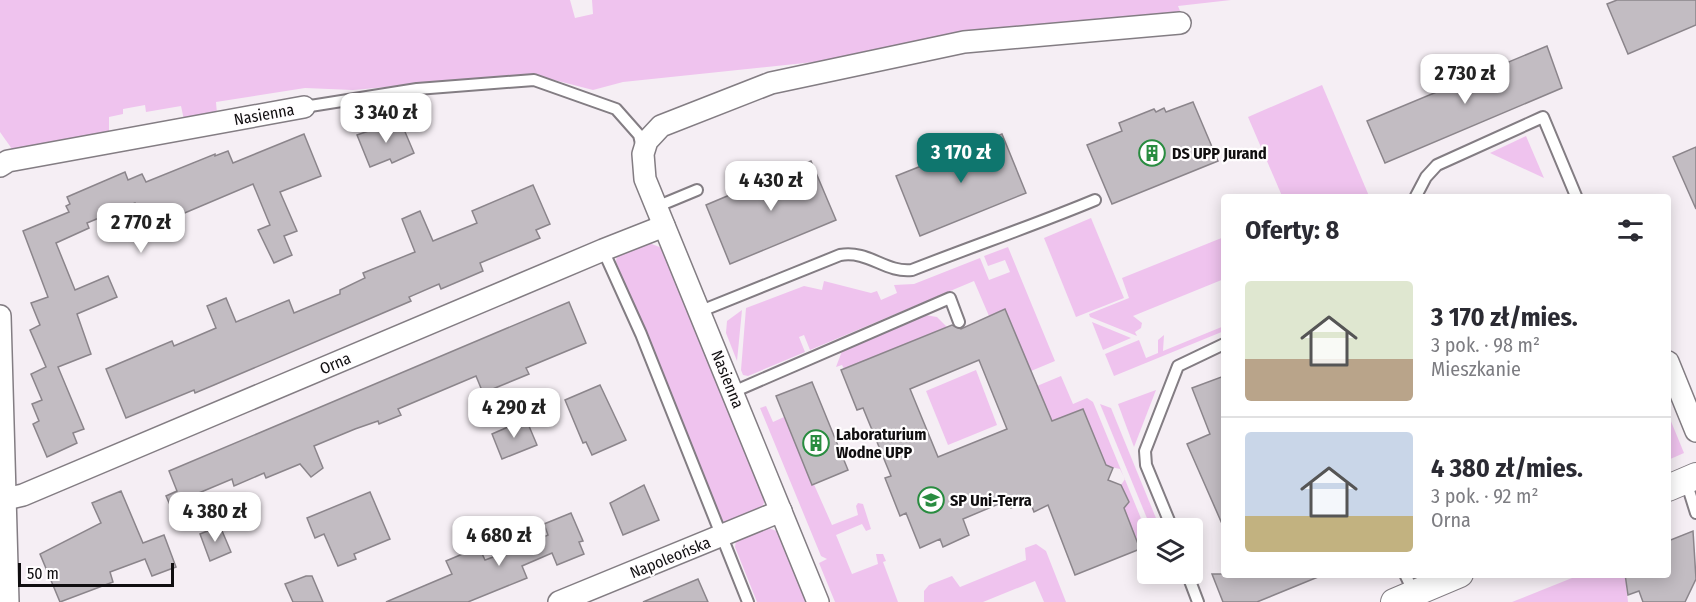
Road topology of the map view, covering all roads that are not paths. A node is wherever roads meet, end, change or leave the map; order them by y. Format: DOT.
graph roads {
  1 [pos="1180,23"];
  2 [pos="304,107"];
  3 [pos="645,148"];
  4 [pos="0,166"];
  5 [pos="697,190"];
  6 [pos="1417,194"];
  7 [pos="1575,194"];
  8 [pos="1095,200"];
  9 [pos="660,217"];
  10 [pos="603,250"];
  11 [pos="701,311"];
  12 [pos="0,316"];
  13 [pos="959,322"];
  14 [pos="1221,345"];
  15 [pos="1671,369"];
  16 [pos="733,392"];
  17 [pos="1696,431"];
  18 [pos="1683,482"];
  19 [pos="6,499"];
  20 [pos="780,512"];
  21 [pos="1696,513"];
  22 [pos="1168,518"];
  23 [pos="720,536"];
  24 [pos="1446,578"];
  25 [pos="1191,584"];
  26 [pos="1404,590"];
  27 [pos="8,602"];
  28 [pos="559,602"];
  29 [pos="748,602"];
  30 [pos="818,602"];
  31 [pos="1198,602"];
  1 -- 3 [label="street"];
  2 -- 3 [label="lane, Nasienna"];
  2 -- 4 [label="street, Nasienna"];
  3 -- 9 [label="street, Nasienna"];
  5 -- 9 [label="lane"];
  6 -- 7 [label="lane"];
  8 -- 11 [label="lane"];
  9 -- 10 [label="street, Orna"];
  9 -- 11 [label="street, Nasienna"];
  10 -- 19 [label="street, Orna"];
  10 -- 23 [label="lane"];
  11 -- 16 [label="street, Nasienna"];
  12 -- 19 [label="street"];
  13 -- 16 [label="lane"];
  14 -- 22 [label="lane"];
  15 -- 17 [label="street"];
  16 -- 20 [label="street, Nasienna"];
  18 -- 21 [label="lane"];
  19 -- 27 [label="street"];
  20 -- 23 [label="street, Napoleońska"];
  20 -- 30 [label="street, Nasienna"];
  23 -- 28 [label="street, Napoleońska"];
  23 -- 29 [label="lane"];
  24 -- 26 [label="street"];
  25 -- 31 [label="lane"];
}
